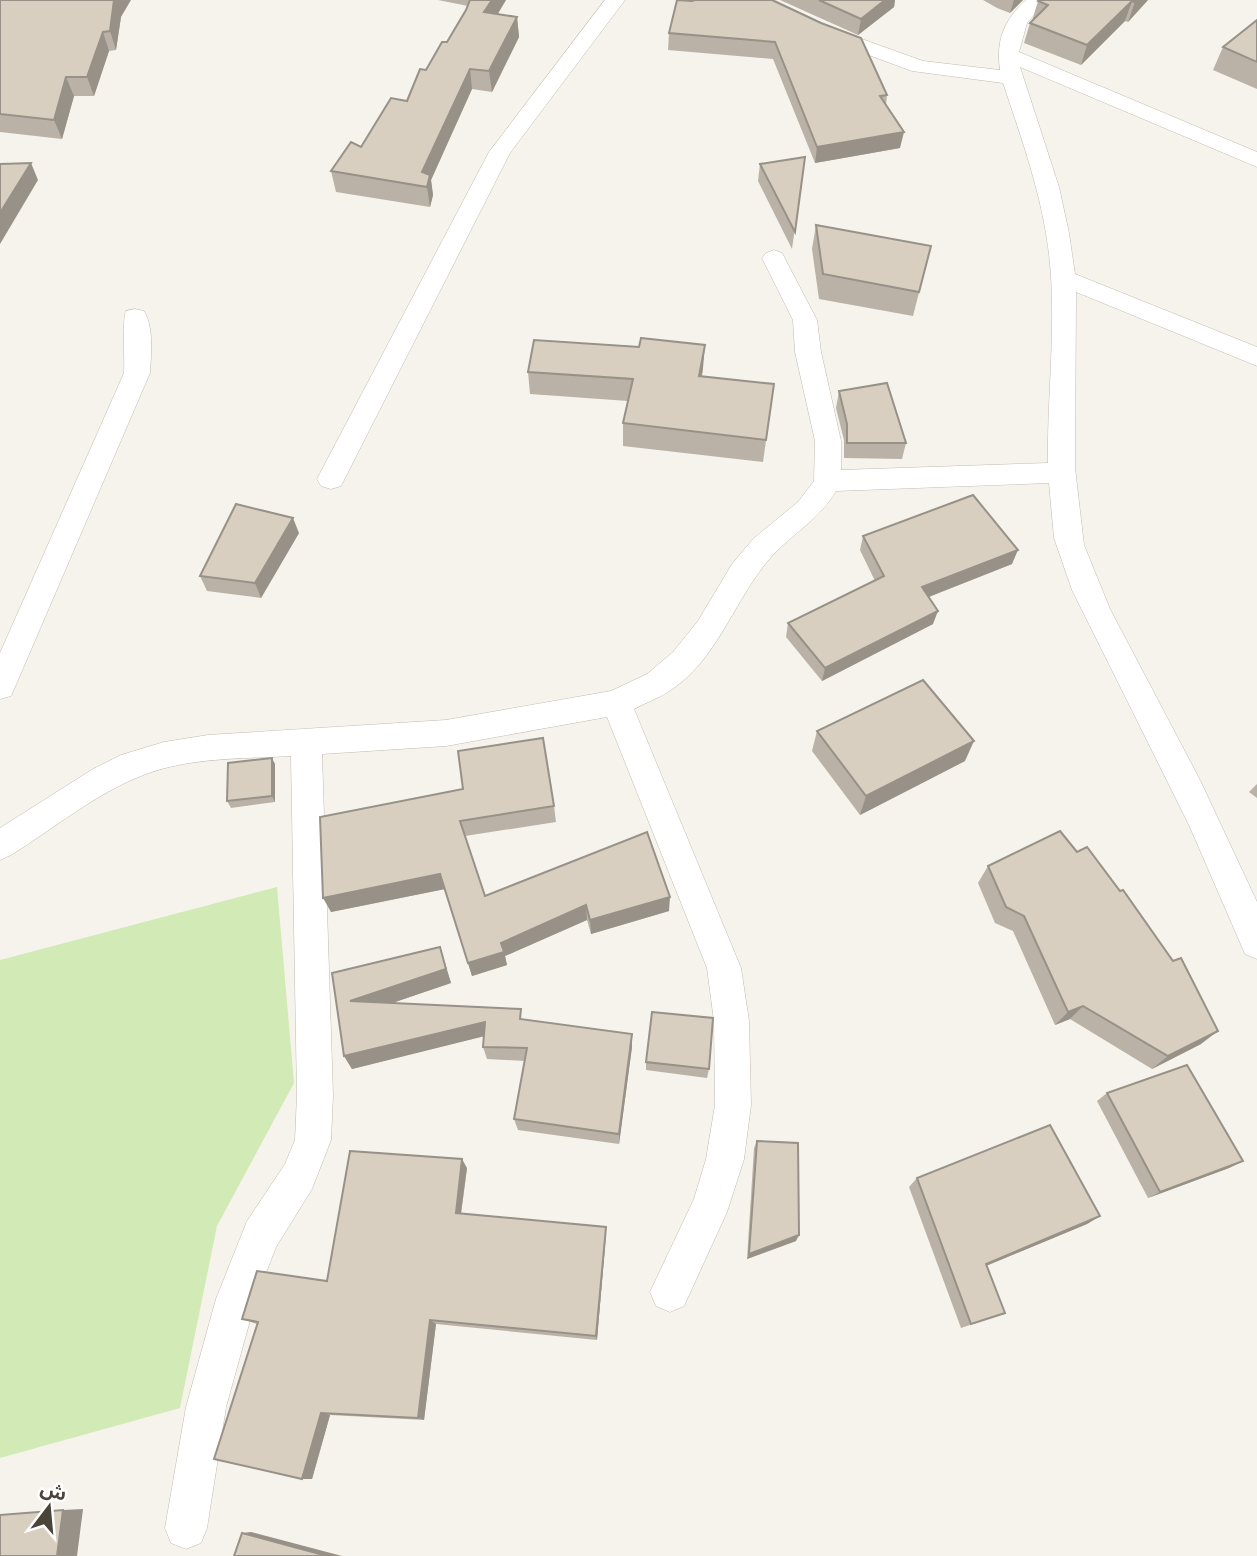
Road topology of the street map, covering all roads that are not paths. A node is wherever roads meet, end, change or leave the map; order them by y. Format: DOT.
graph roads {
  1 [pos="615,0"];
  2 [pos="758,0"];
  3 [pos="1037,0"];
  4 [pos="1009,66"];
  5 [pos="1257,160"];
  6 [pos="774,258"];
  7 [pos="1063,278"];
  8 [pos="135,317"];
  9 [pos="1257,357"];
  10 [pos="1061,473"];
  11 [pos="331,479"];
  12 [pos="828,481"];
  13 [pos="0,687"];
  14 [pos="616,703"];
  15 [pos="306,743"];
  16 [pos="0,845"];
  17 [pos="1257,943"];
  18 [pos="670,1293"];
  19 [pos="186,1528"];
  1 -- 11 [label="street"];
  2 -- 4 [label="street"];
  3 -- 4 [label="street"];
  4 -- 5 [label="street"];
  4 -- 7 [label="street"];
  6 -- 12 [label="street"];
  7 -- 9 [label="street"];
  7 -- 10 [label="street"];
  8 -- 13 [label="street"];
  10 -- 12 [label="street"];
  10 -- 17 [label="street"];
  12 -- 14 [label="street"];
  14 -- 15 [label="street"];
  14 -- 18 [label="street"];
  15 -- 16 [label="street"];
  15 -- 19 [label="street"];
}
